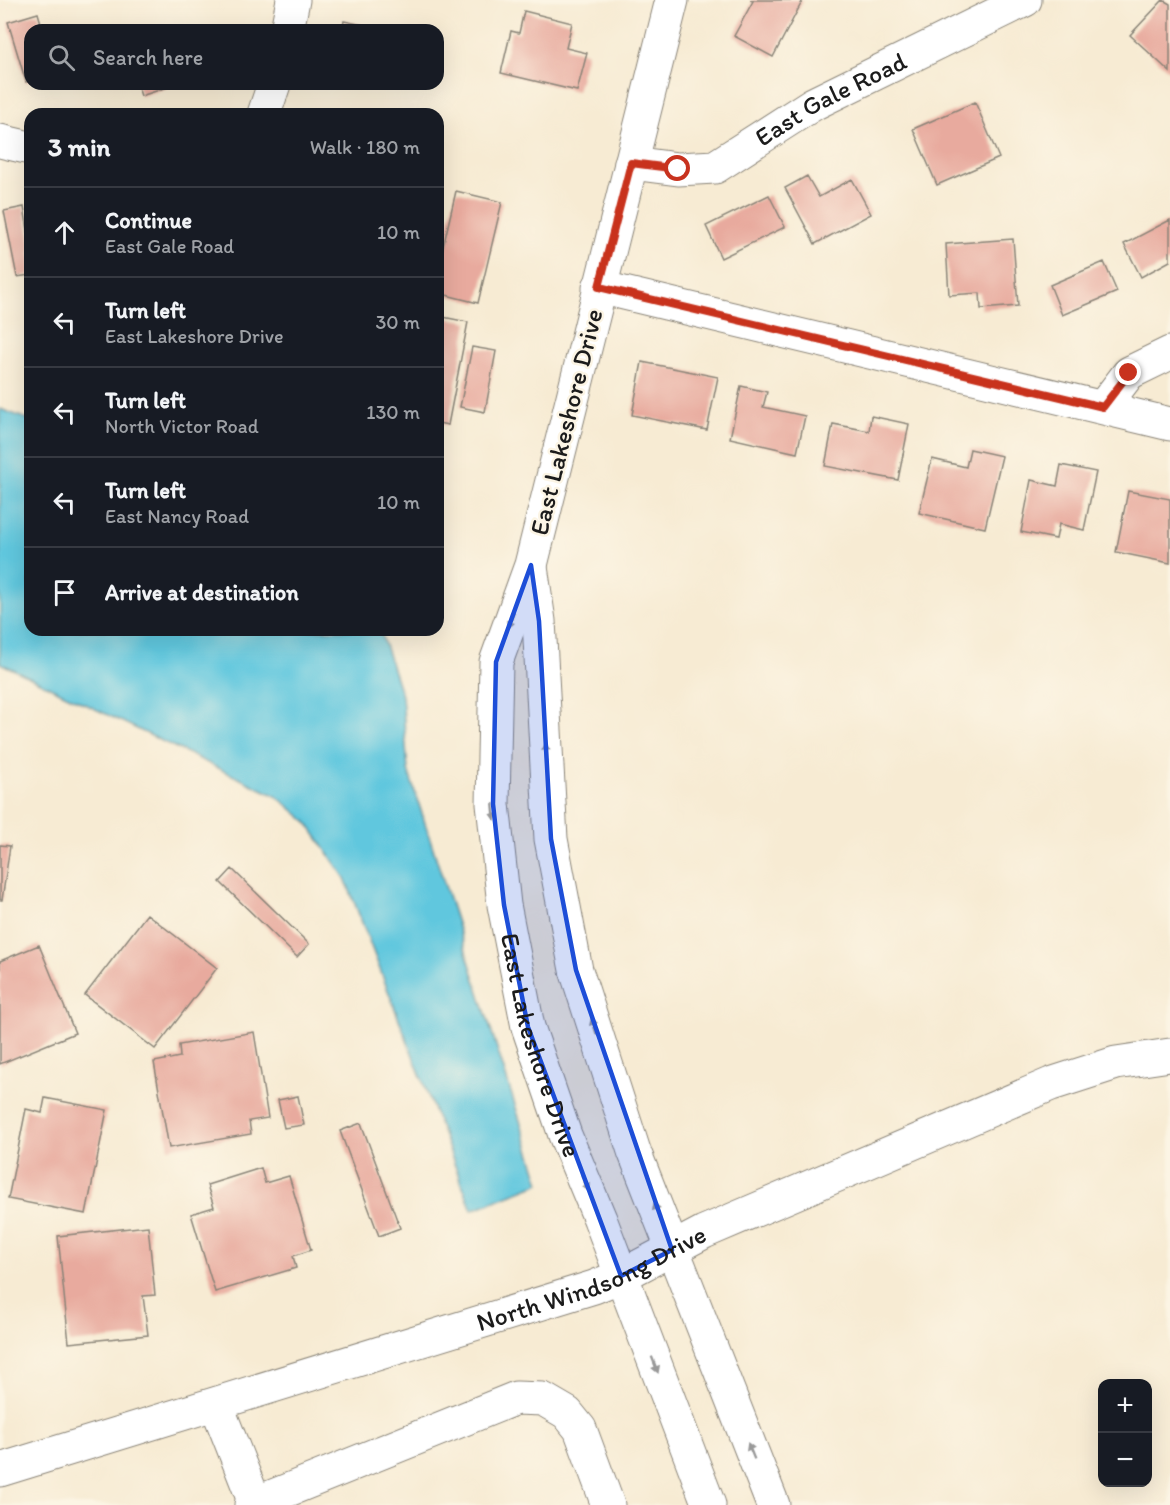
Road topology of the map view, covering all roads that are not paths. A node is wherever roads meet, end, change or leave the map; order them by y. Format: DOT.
graph roads {
  1 [pos="293,0"];
  2 [pos="672,0"];
  3 [pos="1025,0"];
  4 [pos="287,24"];
  5 [pos="272,90"];
  6 [pos="266,108"];
  7 [pos="0,141"];
  8 [pos="24,147"];
  9 [pos="631,163"];
  10 [pos="599,287"];
  11 [pos="1170,353"];
  12 [pos="1103,407"];
  13 [pos="1170,424"];
  14 [pos="531,565"];
  15 [pos="1170,1055"];
  16 [pos="672,1250"];
  17 [pos="621,1276"];
  18 [pos="216,1404"];
  19 [pos="0,1470"];
  20 [pos="253,1504"];
  21 [pos="608,1505"];
  22 [pos="709,1505"];
  23 [pos="773,1505"];
  1 -- 4 [label="main road"];
  2 -- 9 [label="main road, East Lakeshore Drive"];
  3 -- 9 [label="main road, East Gale Road"];
  5 -- 6 [label="main road"];
  7 -- 8 [label="main road"];
  9 -- 10 [label="main road, East Lakeshore Drive"];
  10 -- 12 [label="main road"];
  10 -- 14 [label="main road, East Lakeshore Drive"];
  11 -- 12 [label="main road"];
  12 -- 13 [label="main road"];
  16 -- 14 [label="main road, East Lakeshore Drive, one-way"];
  14 -- 17 [label="main road, East Lakeshore Drive, one-way"];
  15 -- 16 [label="main road, North Windsong Drive"];
  16 -- 17 [label="main road, North Windsong Drive"];
  23 -- 16 [label="main road, East Lakeshore Drive, one-way"];
  17 -- 18 [label="main road, North Windsong Drive"];
  17 -- 22 [label="main road, East Lakeshore Drive, one-way"];
  18 -- 19 [label="main road, North Windsong Drive"];
  18 -- 20 [label="main road"];
  20 -- 21 [label="main road"];
}
